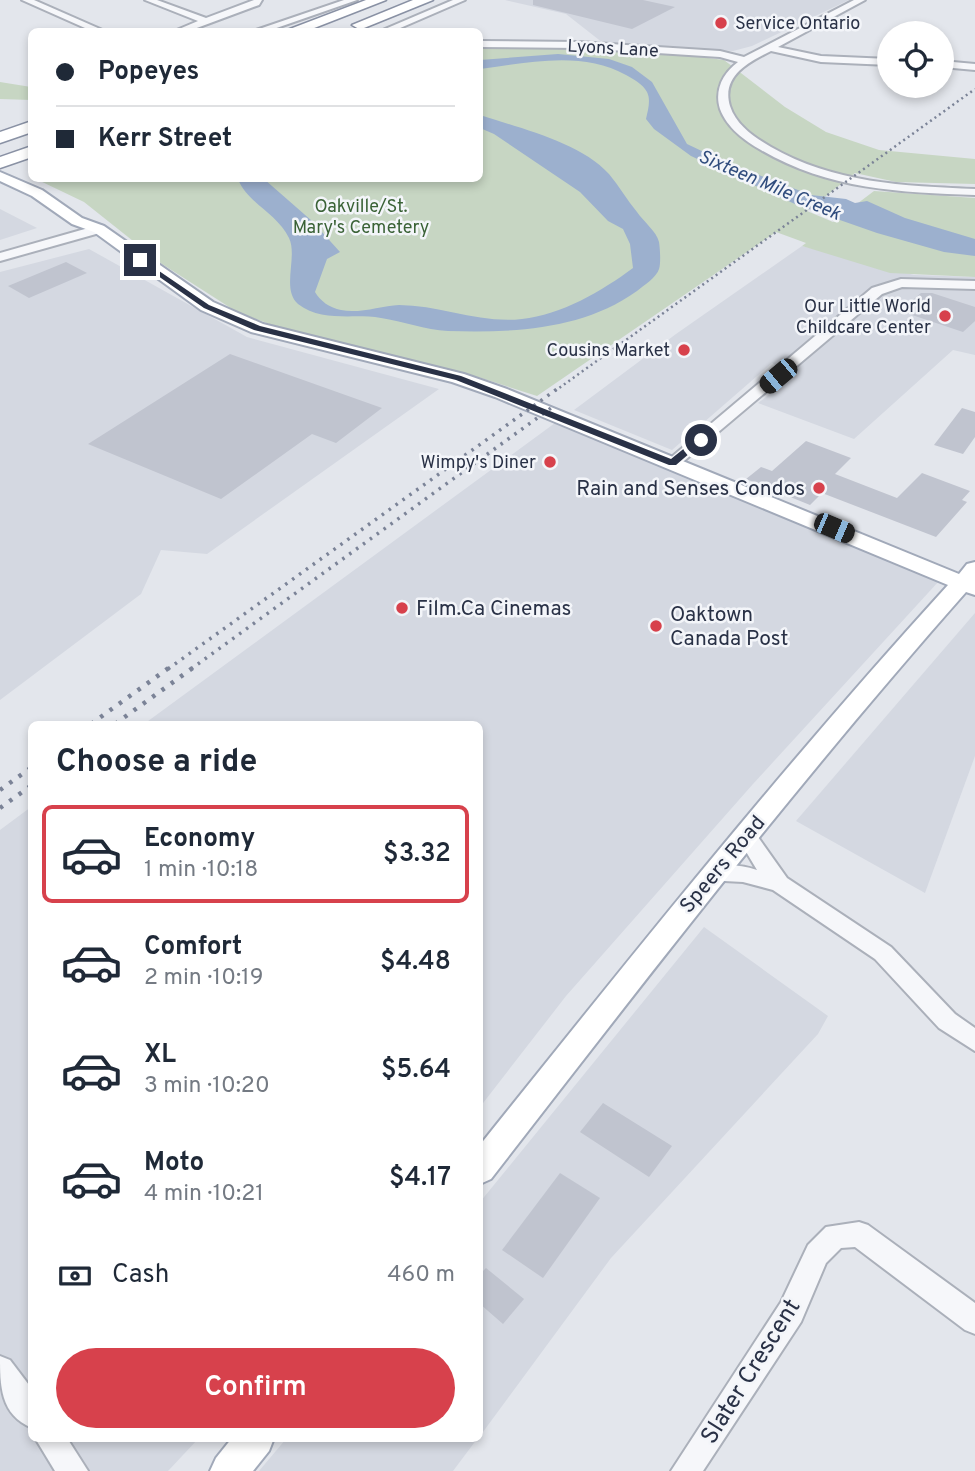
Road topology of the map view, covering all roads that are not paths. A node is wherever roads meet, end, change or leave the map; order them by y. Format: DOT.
graph roads {
  1 [pos="26,0"];
  2 [pos="149,0"];
  3 [pos="258,0"];
  4 [pos="353,0"];
  5 [pos="379,0"];
  6 [pos="426,0"];
  7 [pos="461,0"];
  8 [pos="861,0"];
  9 [pos="205,22"];
  10 [pos="93,28"];
  11 [pos="188,28"];
  12 [pos="266,28"];
  13 [pos="300,28"];
  14 [pos="352,28"];
  15 [pos="392,28"];
  16 [pos="483,44"];
  17 [pos="770,48"];
  18 [pos="746,61"];
  19 [pos="877,61"];
  20 [pos="954,65"];
  21 [pos="975,67"];
  22 [pos="28,128"];
  23 [pos="0,138"];
  24 [pos="28,152"];
  25 [pos="0,163"];
  26 [pos="0,171"];
  27 [pos="0,176"];
  28 [pos="975,192"];
  29 [pos="95,226"];
  30 [pos="0,257"];
  31 [pos="975,285"];
  32 [pos="673,463"];
  33 [pos="971,580"];
  34 [pos="746,835"];
  35 [pos="712,874"];
  36 [pos="780,884"];
  37 [pos="975,1041"];
  38 [pos="483,1165"];
  39 [pos="975,1320"];
  40 [pos="0,1370"];
  41 [pos="28,1408"];
  42 [pos="52,1442"];
  43 [pos="253,1442"];
  44 [pos="73,1471"];
  45 [pos="229,1471"];
  46 [pos="686,1471"];
  1 -- 10 [label="street"];
  2 -- 9 [label="street"];
  3 -- 9 [label="street"];
  4 -- 12 [label="street"];
  5 -- 13 [label="highway"];
  6 -- 14 [label="highway"];
  7 -- 15 [label="street"];
  8 -- 17 [label="street"];
  9 -- 11 [label="street"];
  16 -- 18 [label="street, Lyons Lane"];
  17 -- 18 [label="street"];
  17 -- 19 [label="street"];
  18 -- 28 [label="street"];
  20 -- 21 [label="street"];
  22 -- 23 [label="highway"];
  24 -- 25 [label="highway"];
  26 -- 29 [label="main road"];
  27 -- 29 [label="main road"];
  29 -- 30 [label="street"];
  29 -- 32 [label="main road"];
  31 -- 32 [label="street"];
  32 -- 33 [label="main road"];
  33 -- 34 [label="main road, Speers Road"];
  34 -- 35 [label="main road, Speers Road"];
  34 -- 36 [label="street"];
  35 -- 36 [label="street"];
  35 -- 38 [label="main road, Speers Road"];
  36 -- 37 [label="street"];
  39 -- 46 [label="street, Slater Crescent"];
  40 -- 41 [label="street"];
  42 -- 44 [label="street"];
  43 -- 45 [label="main road"];
}
